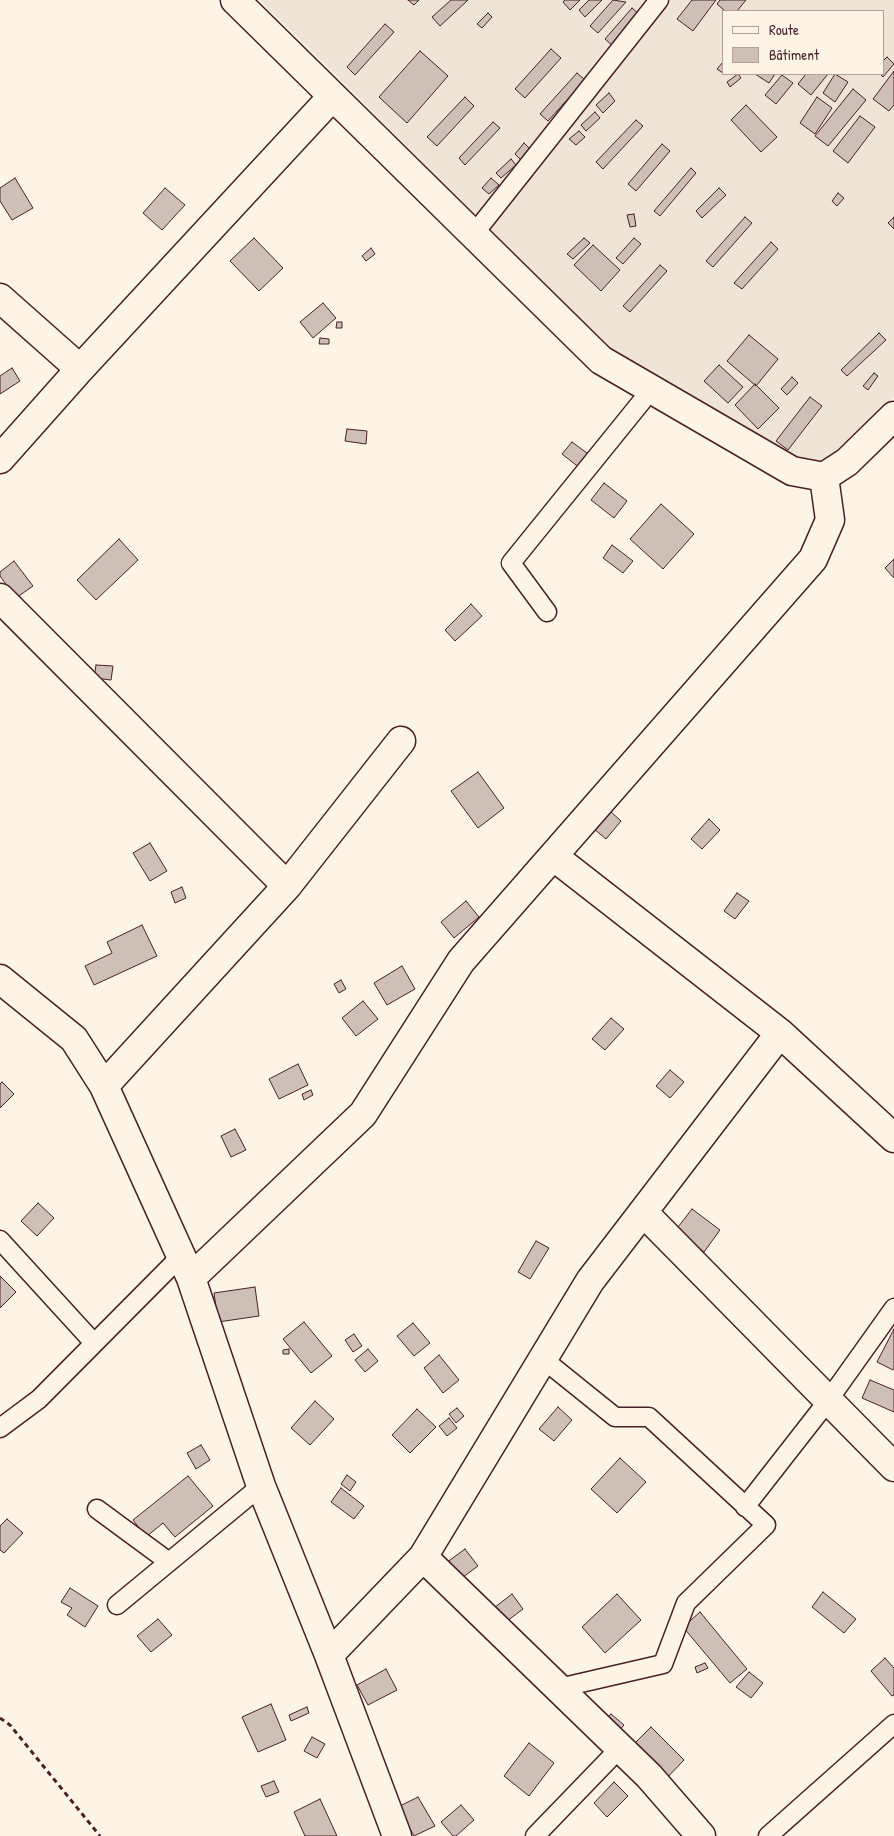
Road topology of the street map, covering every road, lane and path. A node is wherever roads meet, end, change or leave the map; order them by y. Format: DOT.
graph roads {
  1 [pos="235,0"];
  2 [pos="659,0"];
  3 [pos="332,97"];
  4 [pos="473,235"];
  5 [pos="0,298"];
  6 [pos="80,369"];
  7 [pos="652,390"];
  8 [pos="894,416"];
  9 [pos="0,458"];
  10 [pos="824,477"];
  11 [pos="0,598"];
  12 [pos="547,612"];
  13 [pos="401,741"];
  14 [pos="553,856"];
  15 [pos="287,886"];
  16 [pos="0,979"];
  17 [pos="780,1033"];
  18 [pos="104,1086"];
  19 [pos="894,1138"];
  20 [pos="643,1212"];
  21 [pos="0,1240"];
  22 [pos="185,1267"];
  23 [pos="894,1308"];
  24 [pos="94,1343"];
  25 [pos="543,1359"];
  26 [pos="827,1402"];
  27 [pos="0,1428"];
  28 [pos="894,1467"];
  29 [pos="261,1486"];
  30 [pos="745,1507"];
  31 [pos="97,1509"];
  32 [pos="422,1557"];
  33 [pos="169,1562"];
  34 [pos="116,1605"];
  35 [pos="328,1655"];
  36 [pos="559,1688"];
  37 [pos="0,1718"];
  38 [pos="894,1724"];
  39 [pos="620,1748"];
  40 [pos="100,1836"];
  41 [pos="396,1836"];
  42 [pos="535,1836"];
  43 [pos="701,1836"];
  44 [pos="768,1836"];
  1 -- 3 [label="street"];
  2 -- 4 [label="lane"];
  3 -- 4 [label="street"];
  3 -- 6 [label="street"];
  4 -- 7 [label="street"];
  5 -- 6 [label="street"];
  6 -- 9 [label="street"];
  7 -- 10 [label="street"];
  7 -- 12 [label="lane"];
  8 -- 10 [label="street"];
  10 -- 14 [label="street"];
  11 -- 15 [label="street"];
  13 -- 15 [label="street"];
  14 -- 17 [label="street"];
  14 -- 22 [label="street"];
  15 -- 18 [label="street"];
  16 -- 18 [label="street"];
  17 -- 19 [label="street"];
  17 -- 20 [label="street"];
  18 -- 22 [label="street"];
  20 -- 25 [label="street"];
  20 -- 26 [label="street"];
  21 -- 24 [label="lane"];
  22 -- 24 [label="lane"];
  22 -- 29 [label="street"];
  23 -- 26 [label="lane"];
  24 -- 27 [label="lane"];
  25 -- 30 [label="lane"];
  25 -- 32 [label="street"];
  26 -- 28 [label="street"];
  26 -- 30 [label="lane"];
  29 -- 33 [label="lane"];
  29 -- 35 [label="street"];
  30 -- 36 [label="lane"];
  31 -- 33 [label="lane"];
  32 -- 35 [label="street"];
  32 -- 36 [label="street"];
  33 -- 34 [label="lane"];
  35 -- 41 [label="street"];
  36 -- 39 [label="street"];
  37 -- 40 [label="path"];
  38 -- 44 [label="lane"];
  39 -- 42 [label="lane"];
  39 -- 43 [label="street"];
}
